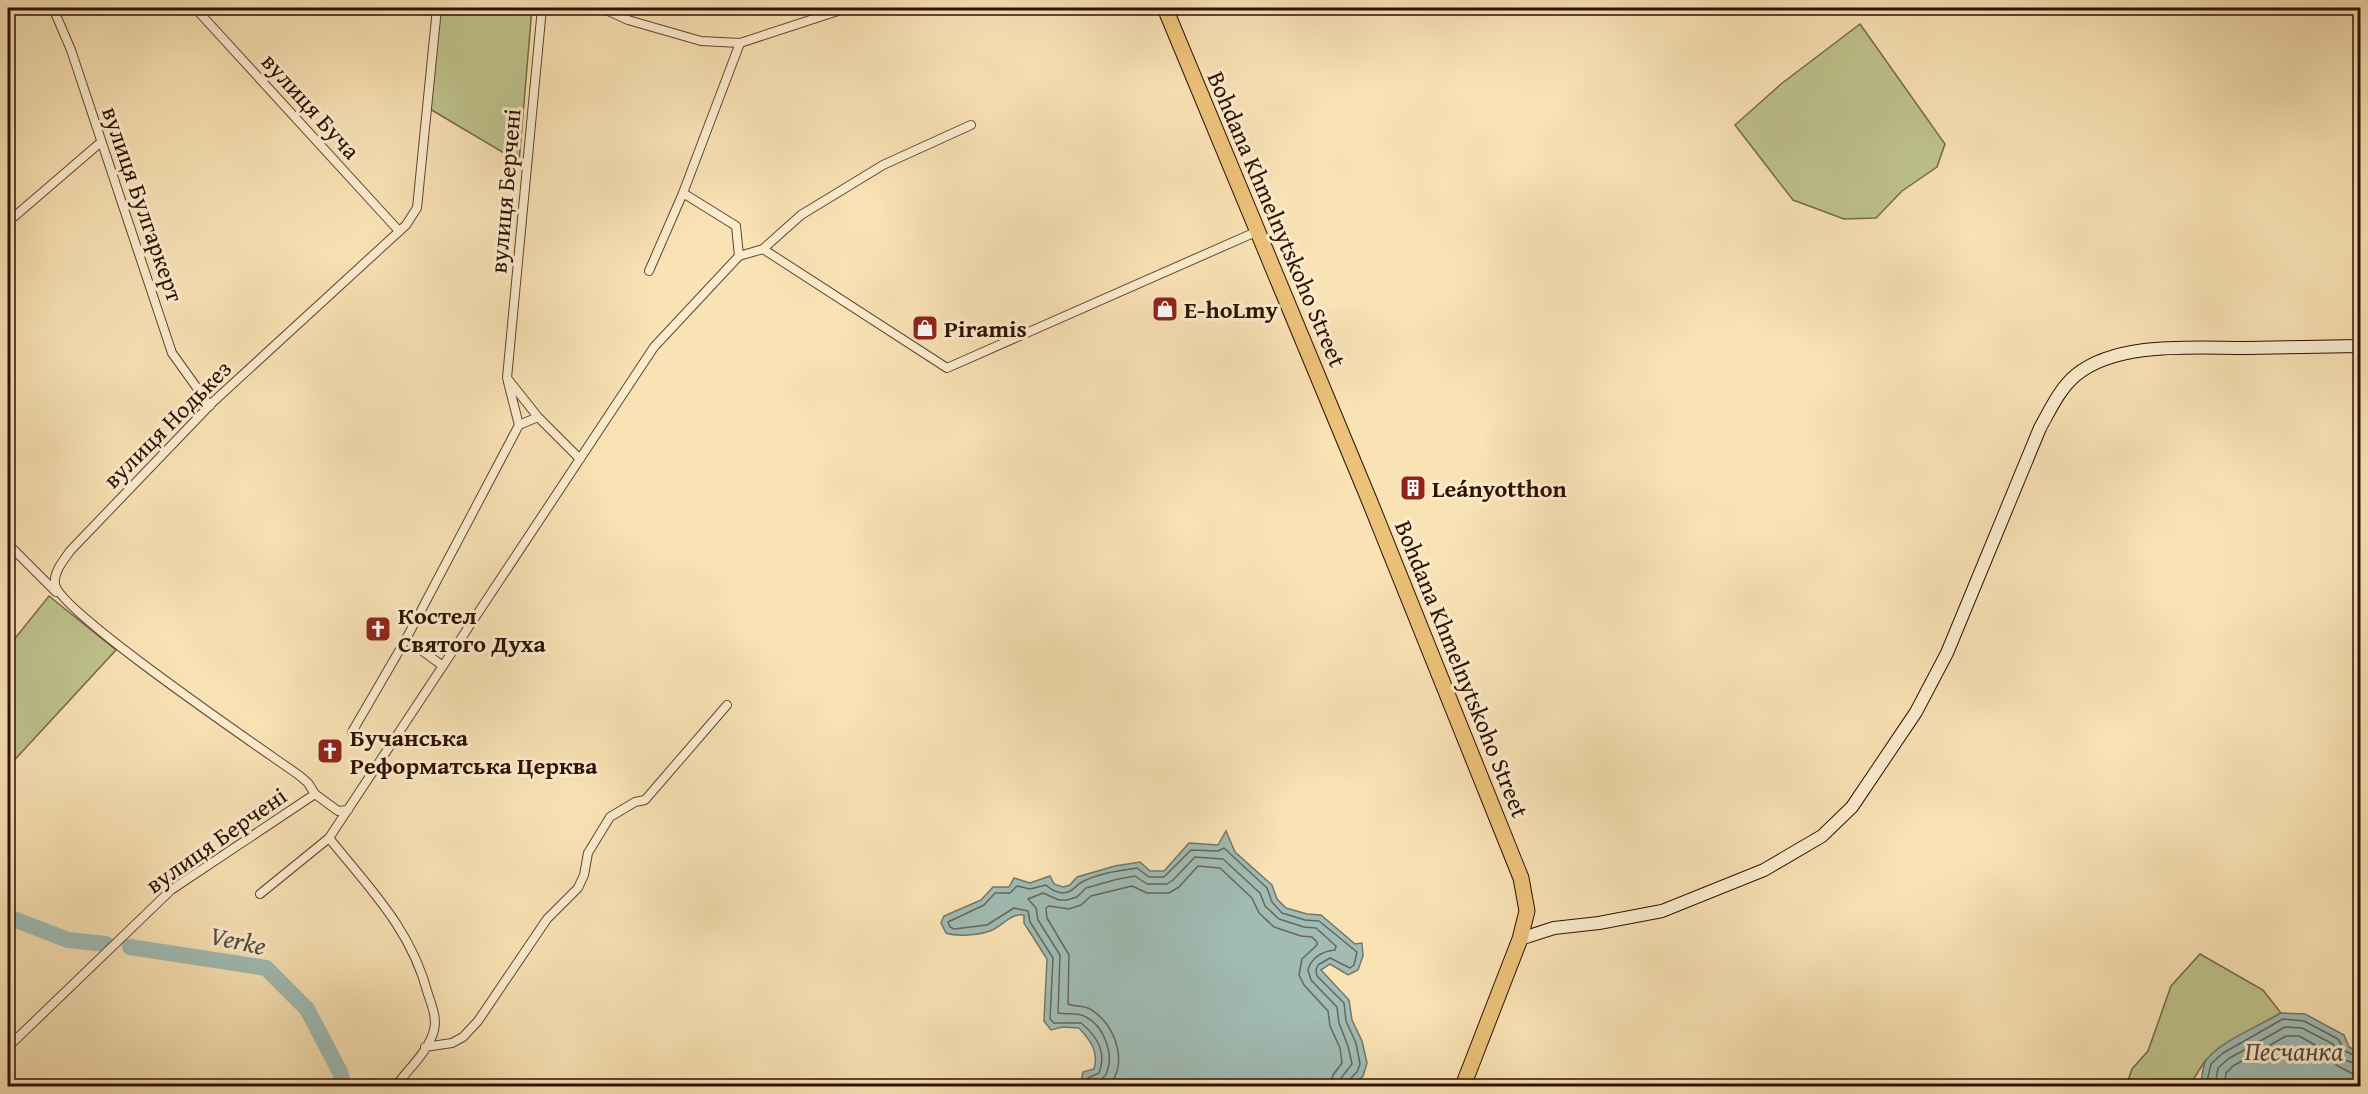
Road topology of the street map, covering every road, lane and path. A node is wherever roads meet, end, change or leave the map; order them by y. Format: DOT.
graph roads {
  1 [pos="53,8"];
  2 [pos="195,8"];
  3 [pos="437,8"];
  4 [pos="542,8"];
  5 [pos="602,8"];
  6 [pos="847,8"];
  7 [pos="1165,8"];
  8 [pos="740,43"];
  9 [pos="971,125"];
  10 [pos="101,142"];
  11 [pos="683,193"];
  12 [pos="8,222"];
  13 [pos="399,231"];
  14 [pos="1258,231"];
  15 [pos="764,249"];
  16 [pos="739,255"];
  17 [pos="649,271"];
  18 [pos="2361,346"];
  19 [pos="507,378"];
  20 [pos="210,405"];
  21 [pos="538,417"];
  22 [pos="519,425"];
  23 [pos="580,459"];
  24 [pos="8,544"];
  25 [pos="59,594"];
  26 [pos="406,639"];
  27 [pos="443,666"];
  28 [pos="727,705"];
  29 [pos="352,732"];
  30 [pos="315,794"];
  31 [pos="349,809"];
  32 [pos="328,838"];
  33 [pos="260,894"];
  34 [pos="1520,939"];
  35 [pos="8,1047"];
  36 [pos="425,1047"];
  37 [pos="396,1086"];
  38 [pos="1462,1086"];
  1 -- 10 [label="street, вулиця Булгаркерт"];
  2 -- 13 [label="street, вулиця Буча"];
  3 -- 13 [label="street, вулиця Нодькез"];
  4 -- 19 [label="street, вулиця Берчені"];
  5 -- 8 [label="street"];
  6 -- 8 [label="street"];
  7 -- 14 [label="highway, Bohdana Khmelnytskoho Street"];
  8 -- 11 [label="street"];
  9 -- 15 [label="street"];
  10 -- 12 [label="street"];
  10 -- 20 [label="street, вулиця Булгаркерт"];
  11 -- 16 [label="street"];
  11 -- 17 [label="street"];
  13 -- 20 [label="street, вулиця Нодькез"];
  14 -- 15 [label="street"];
  14 -- 34 [label="highway, Bohdana Khmelnytskoho Street"];
  15 -- 16 [label="street"];
  16 -- 23 [label="street"];
  18 -- 34 [label="street"];
  19 -- 21 [label="street"];
  19 -- 22 [label="street, вулиця Берчені"];
  20 -- 25 [label="street, вулиця Нодькез"];
  21 -- 22 [label="street"];
  21 -- 23 [label="street"];
  22 -- 26 [label="street"];
  23 -- 27 [label="street"];
  24 -- 25 [label="street"];
  25 -- 30 [label="street"];
  26 -- 27 [label="street"];
  26 -- 29 [label="street"];
  27 -- 31 [label="street"];
  28 -- 36 [label="street"];
  30 -- 31 [label="street, вулиця Берчені"];
  30 -- 35 [label="street, вулиця Берчені"];
  31 -- 32 [label="street"];
  32 -- 33 [label="street"];
  32 -- 36 [label="street"];
  34 -- 38 [label="highway, Bohdana Khmelnytskoho Street"];
  36 -- 37 [label="street"];
}
